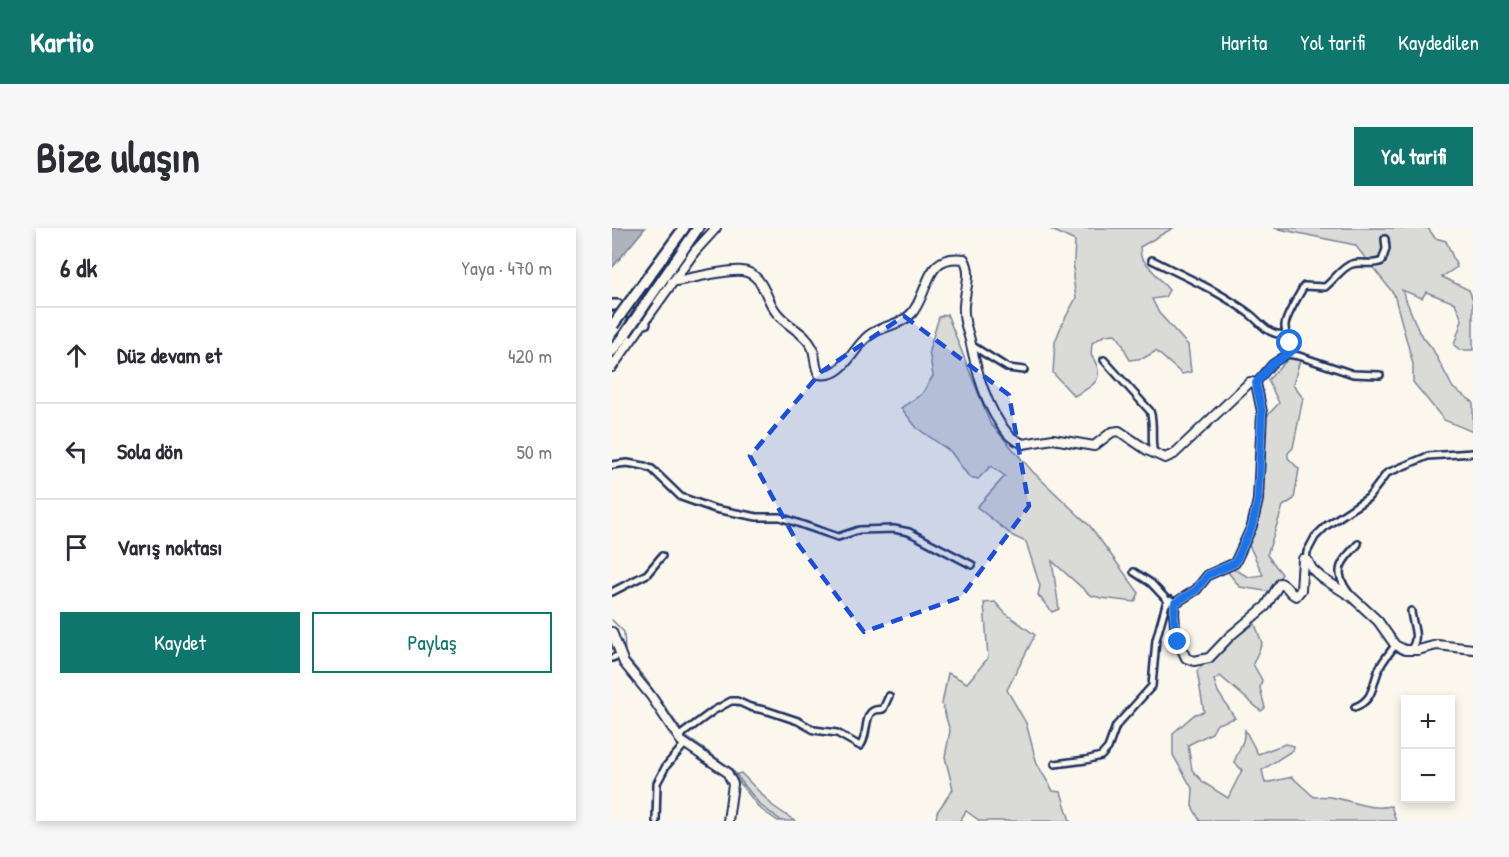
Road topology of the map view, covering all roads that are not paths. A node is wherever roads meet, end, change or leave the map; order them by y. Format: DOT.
graph roads {
  1 [pos="684,228"];
  2 [pos="698,228"];
  3 [pos="716,228"];
  4 [pos="1385,239"];
  5 [pos="1152,260"];
  6 [pos="672,282"];
  7 [pos="612,305"];
  8 [pos="645,322"];
  9 [pos="613,326"];
  10 [pos="1287,334"];
  11 [pos="971,345"];
  12 [pos="612,351"];
  13 [pos="1287,354"];
  14 [pos="1104,360"];
  15 [pos="612,367"];
  16 [pos="1024,370"];
  17 [pos="1380,375"];
  18 [pos="1256,383"];
  19 [pos="1154,453"];
  20 [pos="1473,453"];
  21 [pos="612,465"];
  22 [pos="1358,544"];
  23 [pos="662,556"];
  24 [pos="1306,560"];
  25 [pos="972,565"];
  26 [pos="1134,572"];
  27 [pos="612,592"];
  28 [pos="1352,597"];
  29 [pos="1172,602"];
  30 [pos="1411,611"];
  31 [pos="612,632"];
  32 [pos="1395,645"];
  33 [pos="1410,650"];
  34 [pos="1473,650"];
  35 [pos="616,657"];
  36 [pos="890,696"];
  37 [pos="1355,707"];
  38 [pos="678,737"];
  39 [pos="685,744"];
  40 [pos="1055,764"];
  41 [pos="656,821"];
  42 [pos="728,821"];
  1 -- 9 [label="highway, bridge"];
  2 -- 12 [label="highway, bridge"];
  3 -- 6 [label="street"];
  4 -- 10 [label="street"];
  5 -- 10 [label="street"];
  6 -- 8 [label="street"];
  6 -- 11 [label="street"];
  7 -- 8 [label="highway"];
  8 -- 15 [label="street"];
  10 -- 13 [label="street"];
  11 -- 16 [label="street"];
  11 -- 19 [label="street"];
  13 -- 17 [label="street"];
  13 -- 18 [label="street"];
  14 -- 19 [label="street"];
  18 -- 19 [label="street"];
  18 -- 29 [label="street"];
  20 -- 24 [label="street"];
  21 -- 25 [label="street"];
  22 -- 28 [label="street"];
  23 -- 27 [label="street"];
  24 -- 28 [label="street"];
  24 -- 29 [label="street"];
  26 -- 29 [label="street"];
  28 -- 32 [label="street"];
  29 -- 40 [label="street"];
  30 -- 33 [label="street"];
  31 -- 35 [label="street"];
  32 -- 33 [label="street"];
  32 -- 37 [label="street"];
  33 -- 34 [label="street"];
  35 -- 38 [label="street"];
  36 -- 38 [label="street"];
  38 -- 39 [label="street"];
  39 -- 41 [label="street"];
  39 -- 42 [label="street"];
}
